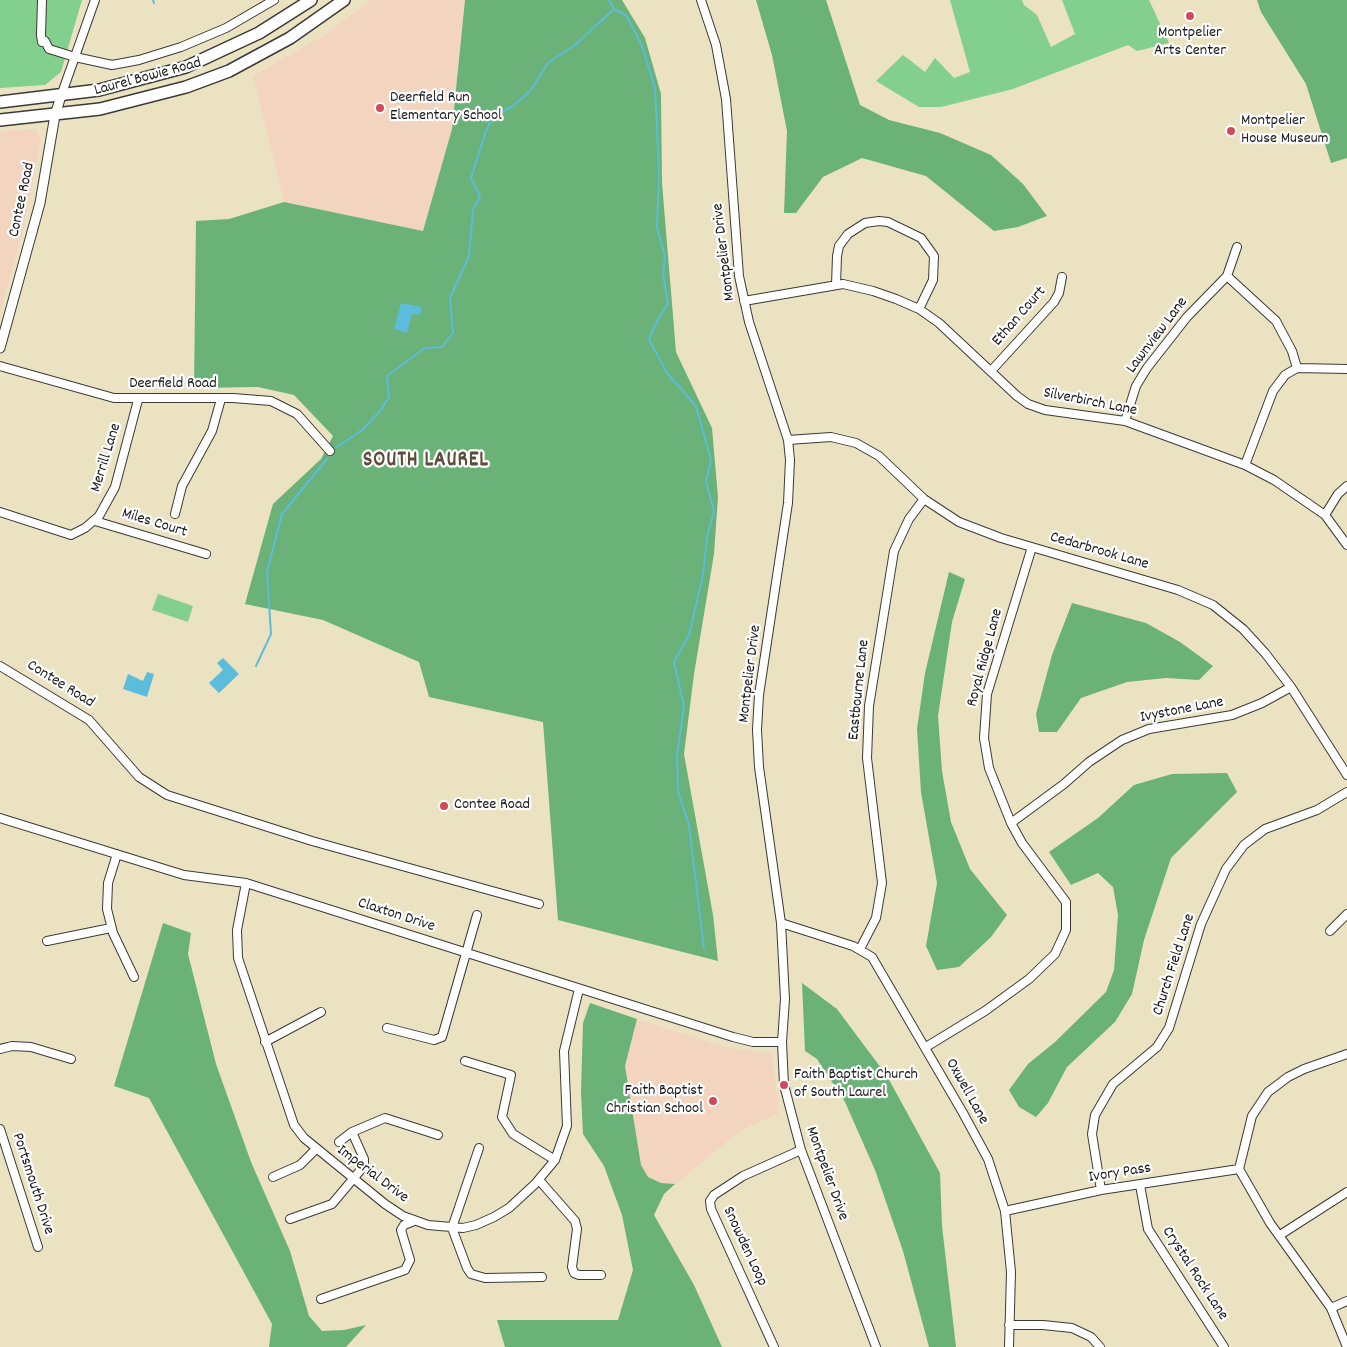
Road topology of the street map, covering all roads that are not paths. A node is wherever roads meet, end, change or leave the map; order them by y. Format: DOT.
graph roads {
  1 [pos="42,0"];
  2 [pos="95,0"];
  3 [pos="274,0"];
  4 [pos="310,0"];
  5 [pos="344,0"];
  6 [pos="701,0"];
  7 [pos="75,58"];
  8 [pos="60,96"];
  9 [pos="0,102"];
  10 [pos="55,115"];
  11 [pos="0,120"];
  12 [pos="1237,247"];
  13 [pos="1227,276"];
  14 [pos="1062,277"];
  15 [pos="836,285"];
  16 [pos="744,301"];
  17 [pos="919,309"];
  18 [pos="0,348"];
  19 [pos="0,366"];
  20 [pos="1297,368"];
  21 [pos="1347,369"];
  22 [pos="991,371"];
  23 [pos="220,398"];
  24 [pos="138,400"];
  25 [pos="1125,421"];
  26 [pos="788,440"];
  27 [pos="330,451"];
  28 [pos="1245,465"];
  29 [pos="1347,486"];
  30 [pos="924,499"];
  31 [pos="0,512"];
  32 [pos="175,514"];
  33 [pos="1325,515"];
  34 [pos="94,520"];
  35 [pos="1347,545"];
  36 [pos="1032,547"];
  37 [pos="206,554"];
  38 [pos="0,666"];
  39 [pos="1291,686"];
  40 [pos="1347,775"];
  41 [pos="1347,792"];
  42 [pos="0,818"];
  43 [pos="1011,824"];
  44 [pos="117,854"];
  45 [pos="246,883"];
  46 [pos="539,904"];
  47 [pos="1347,914"];
  48 [pos="477,915"];
  49 [pos="782,923"];
  50 [pos="111,928"];
  51 [pos="1330,931"];
  52 [pos="47,941"];
  53 [pos="860,949"];
  54 [pos="467,954"];
  55 [pos="134,977"];
  56 [pos="579,989"];
  57 [pos="321,1012"];
  58 [pos="386,1028"];
  59 [pos="265,1042"];
  60 [pos="782,1042"];
  61 [pos="926,1047"];
  62 [pos="0,1049"];
  63 [pos="1347,1054"];
  64 [pos="71,1059"];
  65 [pos="465,1061"];
  66 [pos="0,1129"];
  67 [pos="352,1132"];
  68 [pos="438,1135"];
  69 [pos="339,1142"];
  70 [pos="316,1148"];
  71 [pos="479,1148"];
  72 [pos="801,1150"];
  73 [pos="555,1160"];
  74 [pos="1239,1169"];
  75 [pos="273,1176"];
  76 [pos="354,1179"];
  77 [pos="539,1180"];
  78 [pos="1140,1185"];
  79 [pos="1101,1190"];
  80 [pos="1347,1192"];
  81 [pos="1006,1210"];
  82 [pos="290,1220"];
  83 [pos="414,1221"];
  84 [pos="452,1228"];
  85 [pos="1280,1235"];
  86 [pos="38,1248"];
  87 [pos="601,1275"];
  88 [pos="542,1277"];
  89 [pos="320,1299"];
  90 [pos="1347,1301"];
  91 [pos="1331,1308"];
  92 [pos="1010,1325"];
  93 [pos="774,1347"];
  94 [pos="876,1347"];
  95 [pos="1009,1347"];
  96 [pos="1100,1347"];
  97 [pos="1224,1347"];
  98 [pos="1347,1347"];
  1 -- 7 [label="street"];
  2 -- 7 [label="street"];
  3 -- 7 [label="street"];
  4 -- 8 [label="main road, Laurel Bowie Road"];
  5 -- 10 [label="main road, Laurel Bowie Road"];
  6 -- 16 [label="street, Montpelier Drive"];
  7 -- 8 [label="street"];
  8 -- 9 [label="main road, Laurel Bowie Road"];
  8 -- 10 [label="street, Contee Road"];
  10 -- 11 [label="main road, Laurel Bowie Road"];
  10 -- 18 [label="street, Contee Road"];
  12 -- 13 [label="street"];
  13 -- 20 [label="street"];
  13 -- 25 [label="street, Lawnview Lane"];
  14 -- 22 [label="street, Ethan Court"];
  15 -- 16 [label="street, Silverbirch Lane"];
  15 -- 17 [label="street, Silverbirch Lane"];
  15 -- 17 [label="street"];
  16 -- 26 [label="street, Montpelier Drive"];
  17 -- 22 [label="street, Silverbirch Lane"];
  19 -- 24 [label="street, Deerfield Road"];
  20 -- 21 [label="street"];
  20 -- 28 [label="street"];
  22 -- 25 [label="street, Silverbirch Lane"];
  23 -- 24 [label="street, Deerfield Road"];
  23 -- 27 [label="street, Deerfield Road"];
  23 -- 32 [label="street"];
  24 -- 34 [label="street, Merrill Lane"];
  25 -- 28 [label="street, Silverbirch Lane"];
  26 -- 30 [label="street, Cedarbrook Lane"];
  26 -- 49 [label="street, Montpelier Drive"];
  28 -- 33 [label="street, Silverbirch Lane"];
  29 -- 33 [label="street"];
  30 -- 36 [label="street, Cedarbrook Lane"];
  30 -- 53 [label="street, Eastbourne Lane"];
  31 -- 34 [label="street, Merrill Lane"];
  33 -- 35 [label="street, Silverbirch Lane"];
  34 -- 37 [label="street, Miles Court"];
  36 -- 39 [label="street, Cedarbrook Lane"];
  36 -- 43 [label="street, Royal Ridge Lane"];
  38 -- 46 [label="street, Contee Road"];
  39 -- 40 [label="street, Cedarbrook Lane"];
  39 -- 43 [label="street, Ivystone Lane"];
  41 -- 79 [label="street, Church Field Lane"];
  42 -- 44 [label="street, Claxton Drive"];
  43 -- 61 [label="street, Royal Ridge Lane"];
  44 -- 45 [label="street, Claxton Drive"];
  44 -- 50 [label="street"];
  45 -- 54 [label="street, Claxton Drive"];
  45 -- 59 [label="street, Imperial Drive"];
  47 -- 51 [label="street"];
  48 -- 54 [label="street"];
  49 -- 53 [label="street, Oxwell Lane"];
  49 -- 60 [label="street, Montpelier Drive"];
  50 -- 52 [label="street"];
  50 -- 55 [label="street"];
  53 -- 61 [label="street, Oxwell Lane"];
  54 -- 56 [label="street, Claxton Drive"];
  54 -- 58 [label="street"];
  56 -- 60 [label="street, Claxton Drive"];
  56 -- 73 [label="street, Imperial Drive"];
  57 -- 59 [label="street"];
  59 -- 70 [label="street, Imperial Drive"];
  60 -- 72 [label="street, Montpelier Drive"];
  61 -- 81 [label="street, Oxwell Lane"];
  62 -- 64 [label="street"];
  63 -- 74 [label="street"];
  65 -- 73 [label="street"];
  66 -- 86 [label="street, Portsmouth Drive"];
  67 -- 68 [label="street"];
  67 -- 69 [label="street"];
  67 -- 76 [label="street"];
  70 -- 75 [label="street"];
  70 -- 76 [label="street, Imperial Drive"];
  71 -- 84 [label="street"];
  72 -- 93 [label="street, Snowden Loop"];
  72 -- 94 [label="street, Montpelier Drive"];
  73 -- 77 [label="street, Imperial Drive"];
  74 -- 78 [label="street, Ivory Pass"];
  74 -- 85 [label="street"];
  76 -- 82 [label="street"];
  76 -- 83 [label="street, Imperial Drive"];
  77 -- 84 [label="street, Imperial Drive"];
  77 -- 87 [label="street"];
  78 -- 79 [label="street, Ivory Pass"];
  78 -- 97 [label="street, Crystal Rock Lane"];
  79 -- 81 [label="street, Ivory Pass"];
  80 -- 85 [label="street"];
  81 -- 92 [label="street, Oxwell Lane"];
  83 -- 84 [label="street, Imperial Drive"];
  83 -- 89 [label="street"];
  84 -- 88 [label="street"];
  85 -- 91 [label="street"];
  90 -- 91 [label="street"];
  91 -- 98 [label="street"];
  92 -- 95 [label="street, Oxwell Lane"];
  92 -- 96 [label="street"];
}
